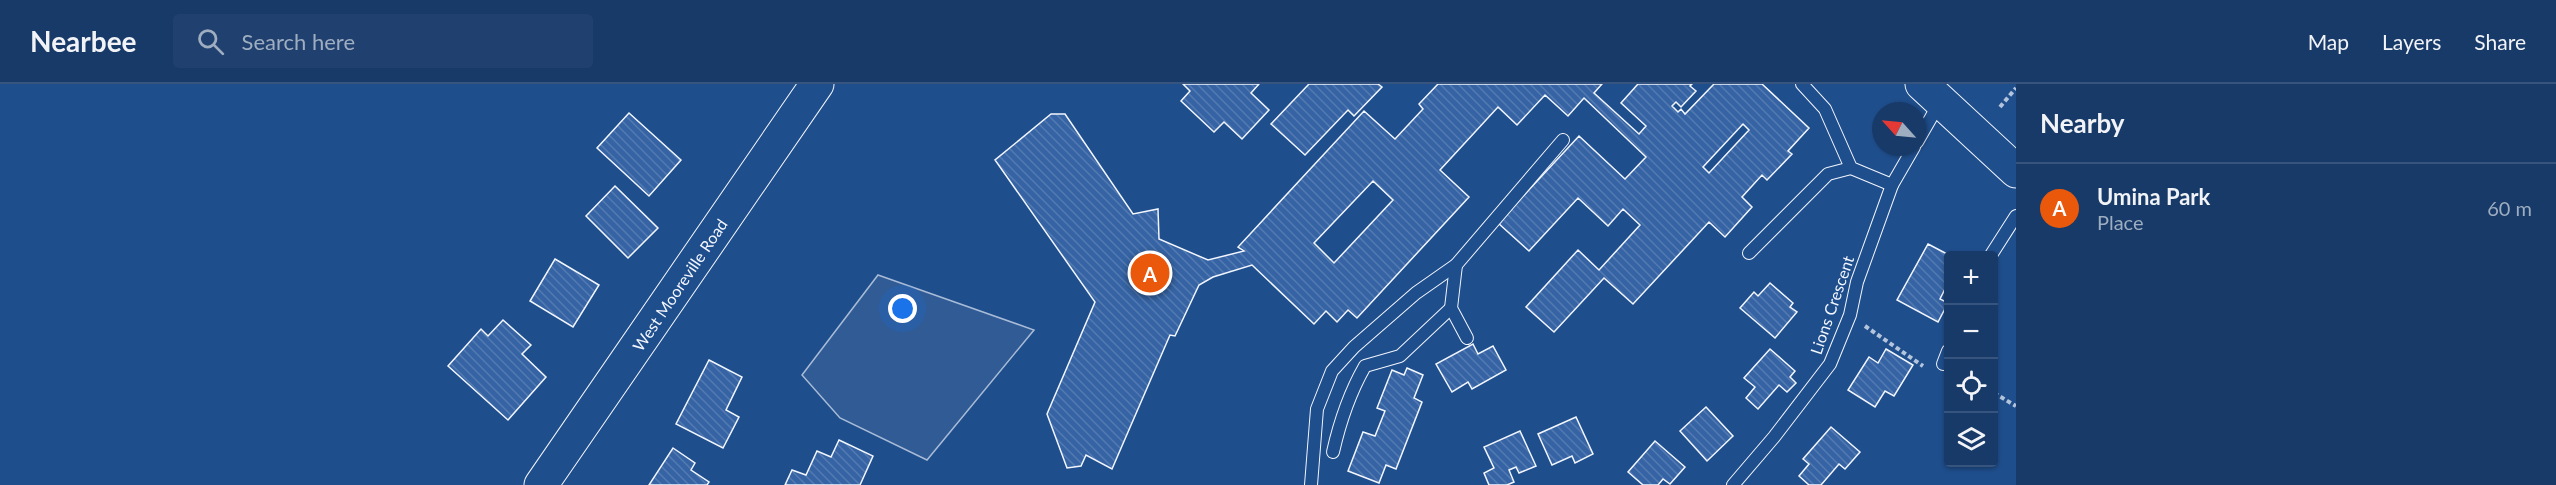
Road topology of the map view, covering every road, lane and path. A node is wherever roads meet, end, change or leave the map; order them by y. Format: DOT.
graph roads {
  1 [pos="817,84"];
  2 [pos="1802,84"];
  3 [pos="2016,88"];
  4 [pos="1931,92"];
  5 [pos="2000,107"];
  6 [pos="1926,110"];
  7 [pos="1563,140"];
  8 [pos="1909,156"];
  9 [pos="1851,168"];
  10 [pos="2016,171"];
  11 [pos="1892,185"];
  12 [pos="2016,216"];
  13 [pos="1994,251"];
  14 [pos="1749,253"];
  15 [pos="1456,265"];
  16 [pos="1452,308"];
  17 [pos="1850,315"];
  18 [pos="1467,338"];
  19 [pos="1945,359"];
  20 [pos="1943,364"];
  21 [pos="1998,395"];
  22 [pos="2016,406"];
  23 [pos="1333,452"];
  24 [pos="541,485"];
  25 [pos="1311,485"];
  26 [pos="1733,485"];
  1 -- 24 [label="main road, West Mooreville Road"];
  2 -- 9 [label="lane"];
  3 -- 5 [label="path"];
  4 -- 6 [label="lane"];
  4 -- 10 [label="main road"];
  7 -- 15 [label="lane"];
  8 -- 11 [label="lane, Lions Crescent"];
  9 -- 11 [label="lane"];
  9 -- 14 [label="lane"];
  11 -- 17 [label="lane, Lions Crescent"];
  12 -- 13 [label="lane"];
  15 -- 16 [label="lane"];
  15 -- 25 [label="lane"];
  16 -- 18 [label="lane"];
  16 -- 23 [label="lane"];
  17 -- 20 [label="path"];
  17 -- 26 [label="lane, Lions Crescent"];
  19 -- 20 [label="lane"];
  21 -- 22 [label="path"];
}
